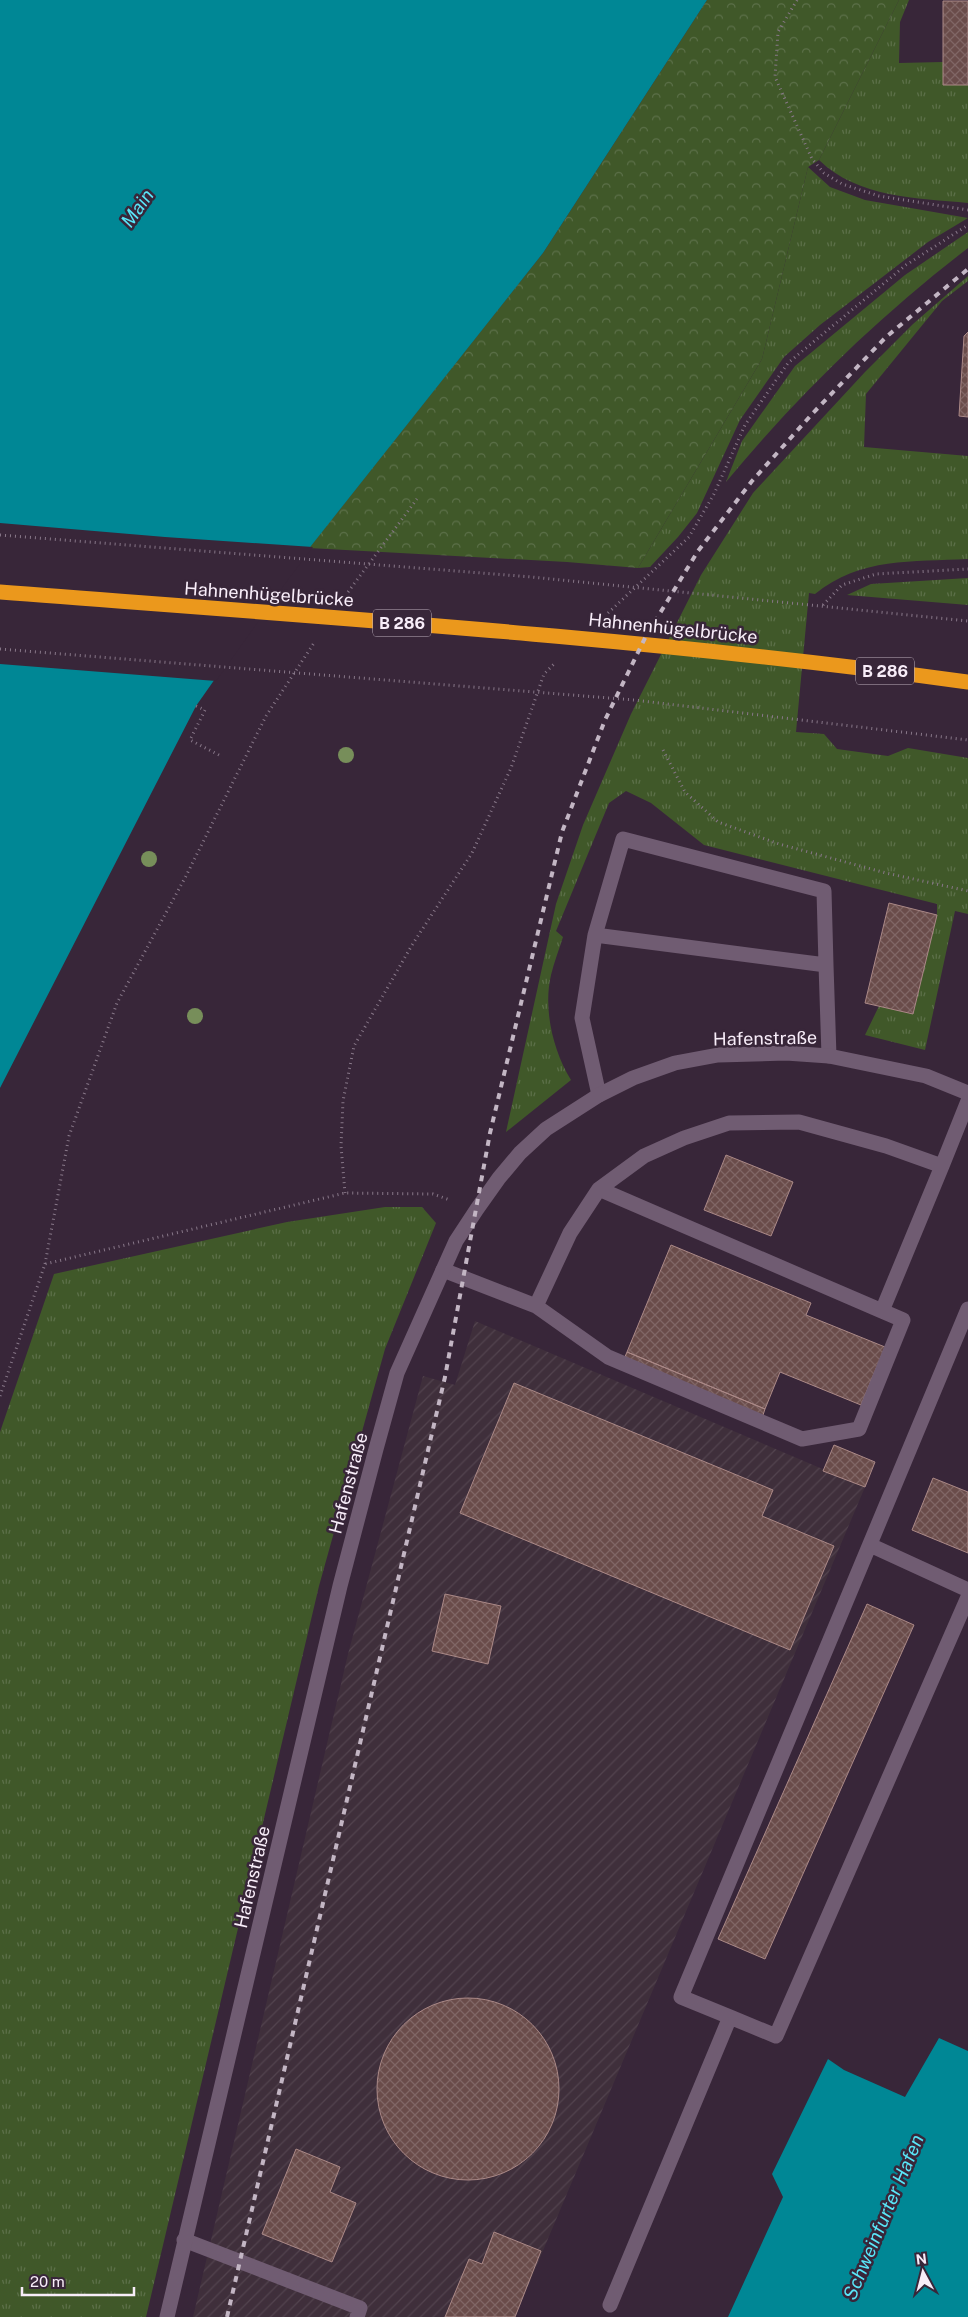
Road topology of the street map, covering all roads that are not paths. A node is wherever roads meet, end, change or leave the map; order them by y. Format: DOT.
graph roads {
  1 [pos="0,592"];
  2 [pos="968,682"];
  3 [pos="595,935"];
  4 [pos="826,965"];
  5 [pos="829,1056"];
  6 [pos="968,1092"];
  7 [pos="599,1095"];
  8 [pos="968,1101"];
  9 [pos="942,1166"];
  10 [pos="599,1189"];
  11 [pos="443,1270"];
  12 [pos="536,1306"];
  13 [pos="968,1310"];
  14 [pos="882,1311"];
  15 [pos="964,1329"];
  16 [pos="870,1545"];
  17 [pos="968,1590"];
  18 [pos="968,1597"];
  19 [pos="730,2017"];
  20 [pos="184,2240"];
  21 [pos="610,2304"];
  22 [pos="166,2317"];
  23 [pos="357,2317"];
  1 -- 2 [label="highway, Hahnenhügelbrücke / B 286"];
  3 -- 4 [label="street"];
  3 -- 4 [label="street"];
  3 -- 7 [label="street"];
  4 -- 5 [label="street"];
  5 -- 6 [label="street, Hafenstraße"];
  5 -- 7 [label="street, Hafenstraße"];
  7 -- 11 [label="street, Hafenstraße"];
  8 -- 9 [label="street"];
  9 -- 10 [label="street"];
  9 -- 14 [label="street"];
  10 -- 12 [label="street"];
  10 -- 14 [label="street"];
  11 -- 12 [label="street"];
  11 -- 20 [label="street, Hafenstraße"];
  12 -- 14 [label="street"];
  13 -- 15 [label="street"];
  15 -- 16 [label="street"];
  16 -- 17 [label="street"];
  16 -- 19 [label="street"];
  18 -- 19 [label="street"];
  19 -- 21 [label="street"];
  20 -- 22 [label="street, Hafenstraße"];
  20 -- 23 [label="street"];
}
